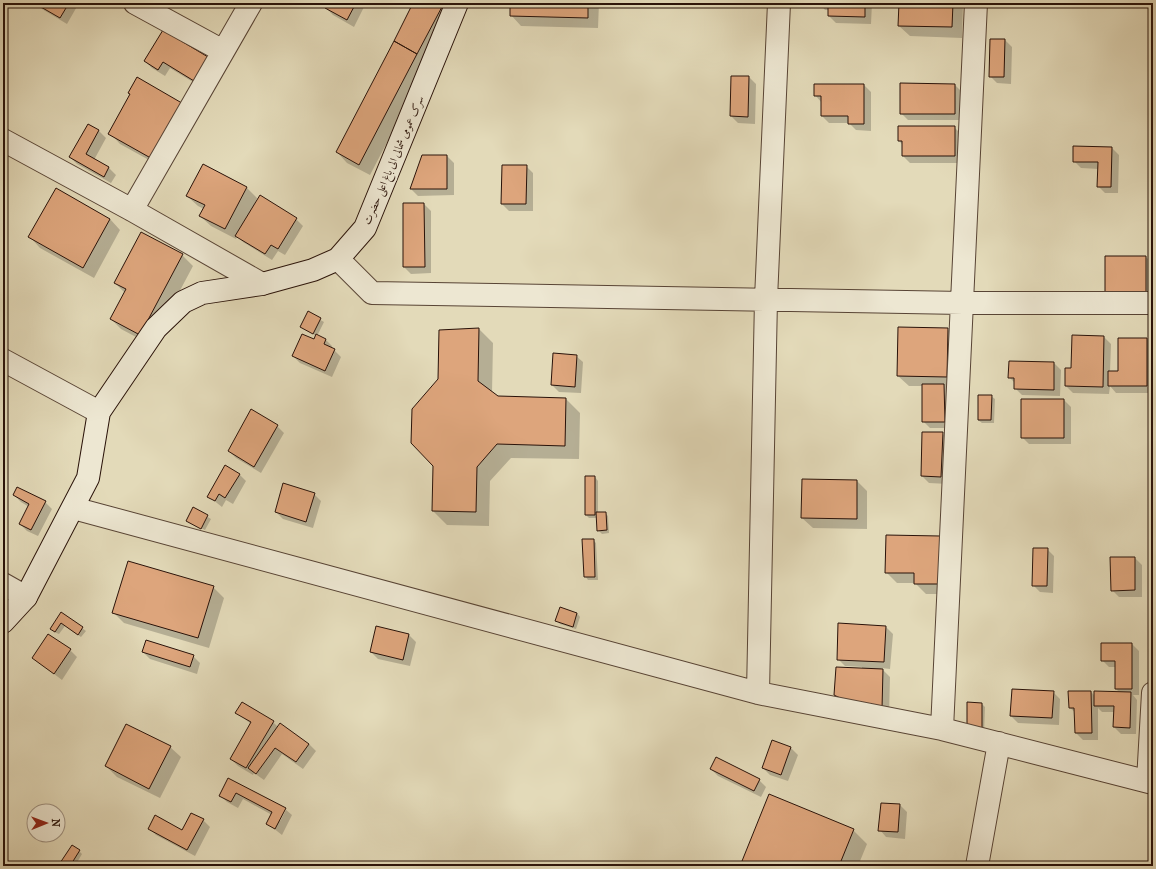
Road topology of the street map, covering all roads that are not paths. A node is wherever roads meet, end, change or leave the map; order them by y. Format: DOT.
graph roads {
  1 [pos="135,3"];
  2 [pos="251,3"];
  3 [pos="457,3"];
  4 [pos="779,3"];
  5 [pos="976,3"];
  6 [pos="223,51"];
  7 [pos="3,140"];
  8 [pos="132,210"];
  9 [pos="338,258"];
  10 [pos="262,284"];
  11 [pos="766,299"];
  12 [pos="963,303"];
  13 [pos="1153,303"];
  14 [pos="3,360"];
  15 [pos="98,412"];
  16 [pos="74,508"];
  17 [pos="3,584"];
  18 [pos="26,597"];
  19 [pos="3,622"];
  20 [pos="758,693"];
  21 [pos="1153,693"];
  22 [pos="942,729"];
  23 [pos="999,743"];
  24 [pos="1151,782"];
  25 [pos="977,866"];
  1 -- 6 [label="street"];
  2 -- 6 [label="street"];
  3 -- 9 [label="street, سرک عمومی شمالی الی باغ اعلی حضرت"];
  4 -- 11 [label="street"];
  5 -- 12 [label="street"];
  6 -- 8 [label="street"];
  7 -- 8 [label="street"];
  8 -- 10 [label="street"];
  9 -- 10 [label="street, سرک عمومی شمالی الی باغ اعلی حضرت"];
  9 -- 11 [label="street"];
  10 -- 15 [label="street, سرک عمومی شمالی الی باغ اعلی حضرت"];
  11 -- 12 [label="street"];
  11 -- 20 [label="street"];
  12 -- 13 [label="street"];
  12 -- 22 [label="street"];
  14 -- 15 [label="street"];
  15 -- 16 [label="street, سرک عمومی شمالی الی باغ اعلی حضرت"];
  16 -- 18 [label="street, سرک عمومی شمالی الی باغ اعلی حضرت"];
  16 -- 20 [label="street"];
  17 -- 18 [label="street"];
  18 -- 19 [label="street, سرک عمومی شمالی الی باغ اعلی حضرت"];
  20 -- 22 [label="street"];
  21 -- 24 [label="street"];
  22 -- 23 [label="street"];
  23 -- 24 [label="street"];
  23 -- 25 [label="street"];
}
